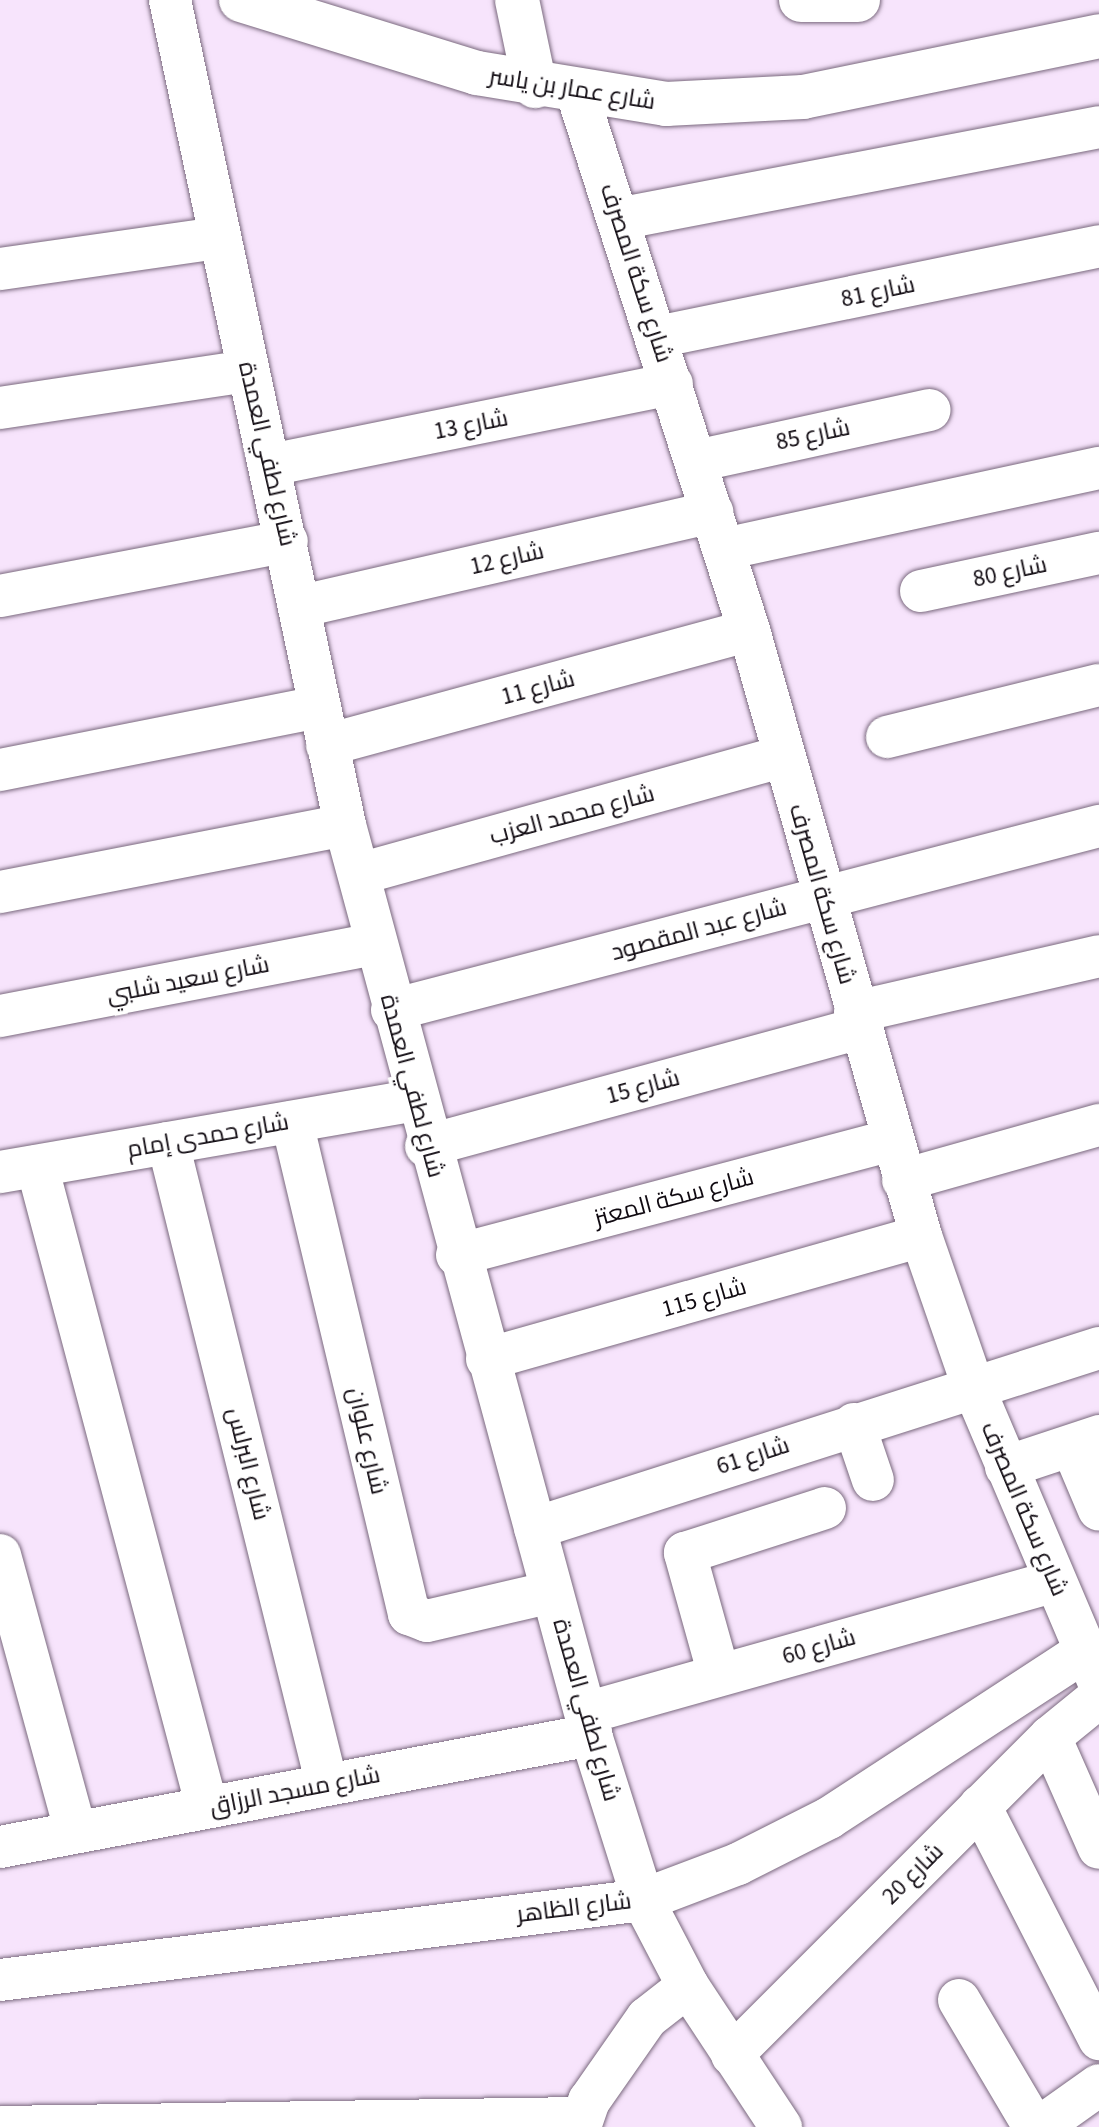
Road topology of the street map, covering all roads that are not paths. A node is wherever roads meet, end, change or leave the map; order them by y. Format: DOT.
graph roads {
  1 [pos="170,0"];
  2 [pos="241,0"];
  3 [pos="517,0"];
  4 [pos="801,0"];
  5 [pos="854,0"];
  6 [pos="1099,36"];
  7 [pos="535,86"];
  8 [pos="577,93"];
  9 [pos="1099,127"];
  10 [pos="618,219"];
  11 [pos="218,238"];
  12 [pos="1099,246"];
  13 [pos="0,269"];
  14 [pos="657,337"];
  15 [pos="248,371"];
  16 [pos="672,384"];
  17 [pos="0,408"];
  18 [pos="930,410"];
  19 [pos="696,461"];
  20 [pos="270,465"];
  21 [pos="1099,468"];
  22 [pos="718,530"];
  23 [pos="287,541"];
  24 [pos="1099,553"];
  25 [pos="921,591"];
  26 [pos="0,596"];
  27 [pos="302,606"];
  28 [pos="749,630"];
  29 [pos="1099,685"];
  30 [pos="323,726"];
  31 [pos="887,737"];
  32 [pos="784,756"];
  33 [pos="0,770"];
  34 [pos="345,825"];
  35 [pos="1099,826"];
  36 [pos="359,874"];
  37 [pos="0,892"];
  38 [pos="823,898"];
  39 [pos="375,944"];
  40 [pos="1099,956"];
  41 [pos="392,1010"];
  42 [pos="0,1016"];
  43 [pos="858,1020"];
  44 [pos="417,1100"];
  45 [pos="292,1122"];
  46 [pos="1099,1125"];
  47 [pos="891,1140"];
  48 [pos="168,1143"];
  49 [pos="426,1146"];
  50 [pos="19,1169"];
  51 [pos="903,1180"];
  52 [pos="921,1236"];
  53 [pos="457,1255"];
  54 [pos="1099,1348"];
  55 [pos="487,1359"];
  56 [pos="973,1386"];
  57 [pos="854,1424"];
  58 [pos="1086,1441"];
  59 [pos="1006,1467"];
  60 [pos="873,1480"];
  61 [pos="825,1508"];
  62 [pos="1099,1510"];
  63 [pos="535,1528"];
  64 [pos="0,1555"];
  65 [pos="1053,1582"];
  66 [pos="552,1592"];
  67 [pos="1092,1667"];
  68 [pos="719,1675"];
  69 [pos="1099,1697"];
  70 [pos="588,1724"];
  71 [pos="1050,1737"];
  72 [pos="327,1785"];
  73 [pos="980,1806"];
  74 [pos="207,1807"];
  75 [pos="76,1832"];
  76 [pos="0,1847"];
  77 [pos="1099,1848"];
  78 [pos="643,1900"];
  79 [pos="0,1980"];
  80 [pos="688,1986"];
  81 [pos="959,2000"];
  82 [pos="1099,2039"];
  83 [pos="732,2055"];
  84 [pos="1099,2085"];
  85 [pos="581,2122"];
  86 [pos="1,2127"];
  87 [pos="781,2127"];
  88 [pos="1034,2127"];
  89 [pos="1040,2127"];
  1 -- 11 [label="street, شارع لطفي العمدة"];
  2 -- 7 [label="street, شارع عمار بن ياسر"];
  3 -- 7 [label="street"];
  4 -- 5 [label="street"];
  6 -- 8 [label="street, شارع عمار بن ياسر"];
  7 -- 8 [label="street, شارع عمار بن ياسر"];
  8 -- 10 [label="street, شارع سكة المصرف"];
  9 -- 10 [label="street"];
  10 -- 14 [label="street, شارع سكة المصرف"];
  11 -- 13 [label="street"];
  11 -- 15 [label="street, شارع لطفي العمدة"];
  12 -- 14 [label="street, شارع 81"];
  14 -- 16 [label="street, شارع سكة المصرف"];
  15 -- 17 [label="street"];
  15 -- 20 [label="street, شارع لطفي العمدة"];
  16 -- 19 [label="street, شارع سكة المصرف"];
  16 -- 20 [label="street, شارع 13"];
  18 -- 19 [label="street, شارع 85"];
  19 -- 22 [label="street, شارع سكة المصرف"];
  20 -- 23 [label="street, شارع لطفي العمدة"];
  21 -- 22 [label="street, شارع 12"];
  22 -- 27 [label="street, شارع 12"];
  22 -- 28 [label="street, شارع سكة المصرف"];
  23 -- 26 [label="street"];
  23 -- 27 [label="street, شارع لطفي العمدة"];
  24 -- 25 [label="street, شارع 80"];
  27 -- 30 [label="street, شارع لطفي العمدة"];
  28 -- 30 [label="street, شارع 11"];
  28 -- 32 [label="street, شارع سكة المصرف"];
  29 -- 31 [label="street"];
  30 -- 33 [label="street, شارع 11"];
  30 -- 34 [label="street, شارع لطفي العمدة"];
  32 -- 36 [label="street, شارع محمد العزب"];
  32 -- 38 [label="street, شارع سكة المصرف"];
  34 -- 36 [label="street, شارع لطفي العمدة"];
  34 -- 37 [label="street"];
  35 -- 38 [label="street, شارع عبد المقصود"];
  36 -- 39 [label="street, شارع لطفي العمدة"];
  38 -- 41 [label="street, شارع عبد المقصود"];
  38 -- 43 [label="street, شارع سكة المصرف"];
  39 -- 41 [label="street, شارع لطفي العمدة"];
  39 -- 42 [label="street, شارع سعيد شلبي"];
  40 -- 43 [label="street, شارع 15"];
  41 -- 44 [label="street, شارع لطفي العمدة"];
  43 -- 47 [label="street, شارع سكة المصرف"];
  43 -- 49 [label="street, شارع 15"];
  44 -- 45 [label="street, شارع حمدى إمام"];
  44 -- 49 [label="street, شارع لطفي العمدة"];
  45 -- 48 [label="street, شارع حمدى إمام"];
  45 -- 66 [label="street, شارع علوان"];
  46 -- 51 [label="street"];
  47 -- 51 [label="street, شارع سكة المصرف"];
  47 -- 53 [label="street, شارع سكة المعتز"];
  48 -- 50 [label="street, شارع حمدى إمام"];
  48 -- 72 [label="street, شارع البرلس"];
  49 -- 53 [label="street, شارع لطفي العمدة"];
  50 -- 74 [label="street"];
  51 -- 52 [label="street, شارع سكة المصرف"];
  52 -- 55 [label="street, شارع 115"];
  52 -- 56 [label="street, شارع سكة المصرف"];
  53 -- 55 [label="street, شارع لطفي العمدة"];
  54 -- 56 [label="street, شارع 61"];
  55 -- 63 [label="street, شارع لطفي العمدة"];
  56 -- 57 [label="street, شارع 61"];
  56 -- 59 [label="street, شارع سكة المصرف"];
  57 -- 60 [label="street"];
  57 -- 63 [label="street, شارع 61"];
  58 -- 59 [label="street"];
  58 -- 62 [label="street"];
  59 -- 65 [label="street, شارع سكة المصرف"];
  61 -- 68 [label="street"];
  63 -- 66 [label="street, شارع لطفي العمدة"];
  64 -- 75 [label="street"];
  65 -- 67 [label="street, شارع سكة المصرف"];
  65 -- 68 [label="street, شارع 60"];
  66 -- 70 [label="street, شارع لطفي العمدة"];
  67 -- 78 [label="street, شارع الظاهر"];
  68 -- 70 [label="street, شارع 60"];
  69 -- 71 [label="street, شارع 20"];
  70 -- 72 [label="street, شارع مسجد الرزاق"];
  70 -- 78 [label="street, شارع لطفي العمدة"];
  71 -- 73 [label="street, شارع 20"];
  71 -- 77 [label="street"];
  72 -- 74 [label="street, شارع مسجد الرزاق"];
  73 -- 82 [label="street"];
  73 -- 83 [label="street, شارع 20"];
  74 -- 75 [label="street, شارع مسجد الرزاق"];
  75 -- 76 [label="street, شارع مسجد الرزاق"];
  78 -- 79 [label="street, شارع الظاهر"];
  78 -- 80 [label="street, شارع لطفي العمدة"];
  80 -- 83 [label="street, شارع لطفي العمدة"];
  80 -- 85 [label="street"];
  81 -- 88 [label="street"];
  83 -- 87 [label="street, شارع لطفي العمدة"];
  84 -- 89 [label="street"];
  85 -- 86 [label="street"];
}
